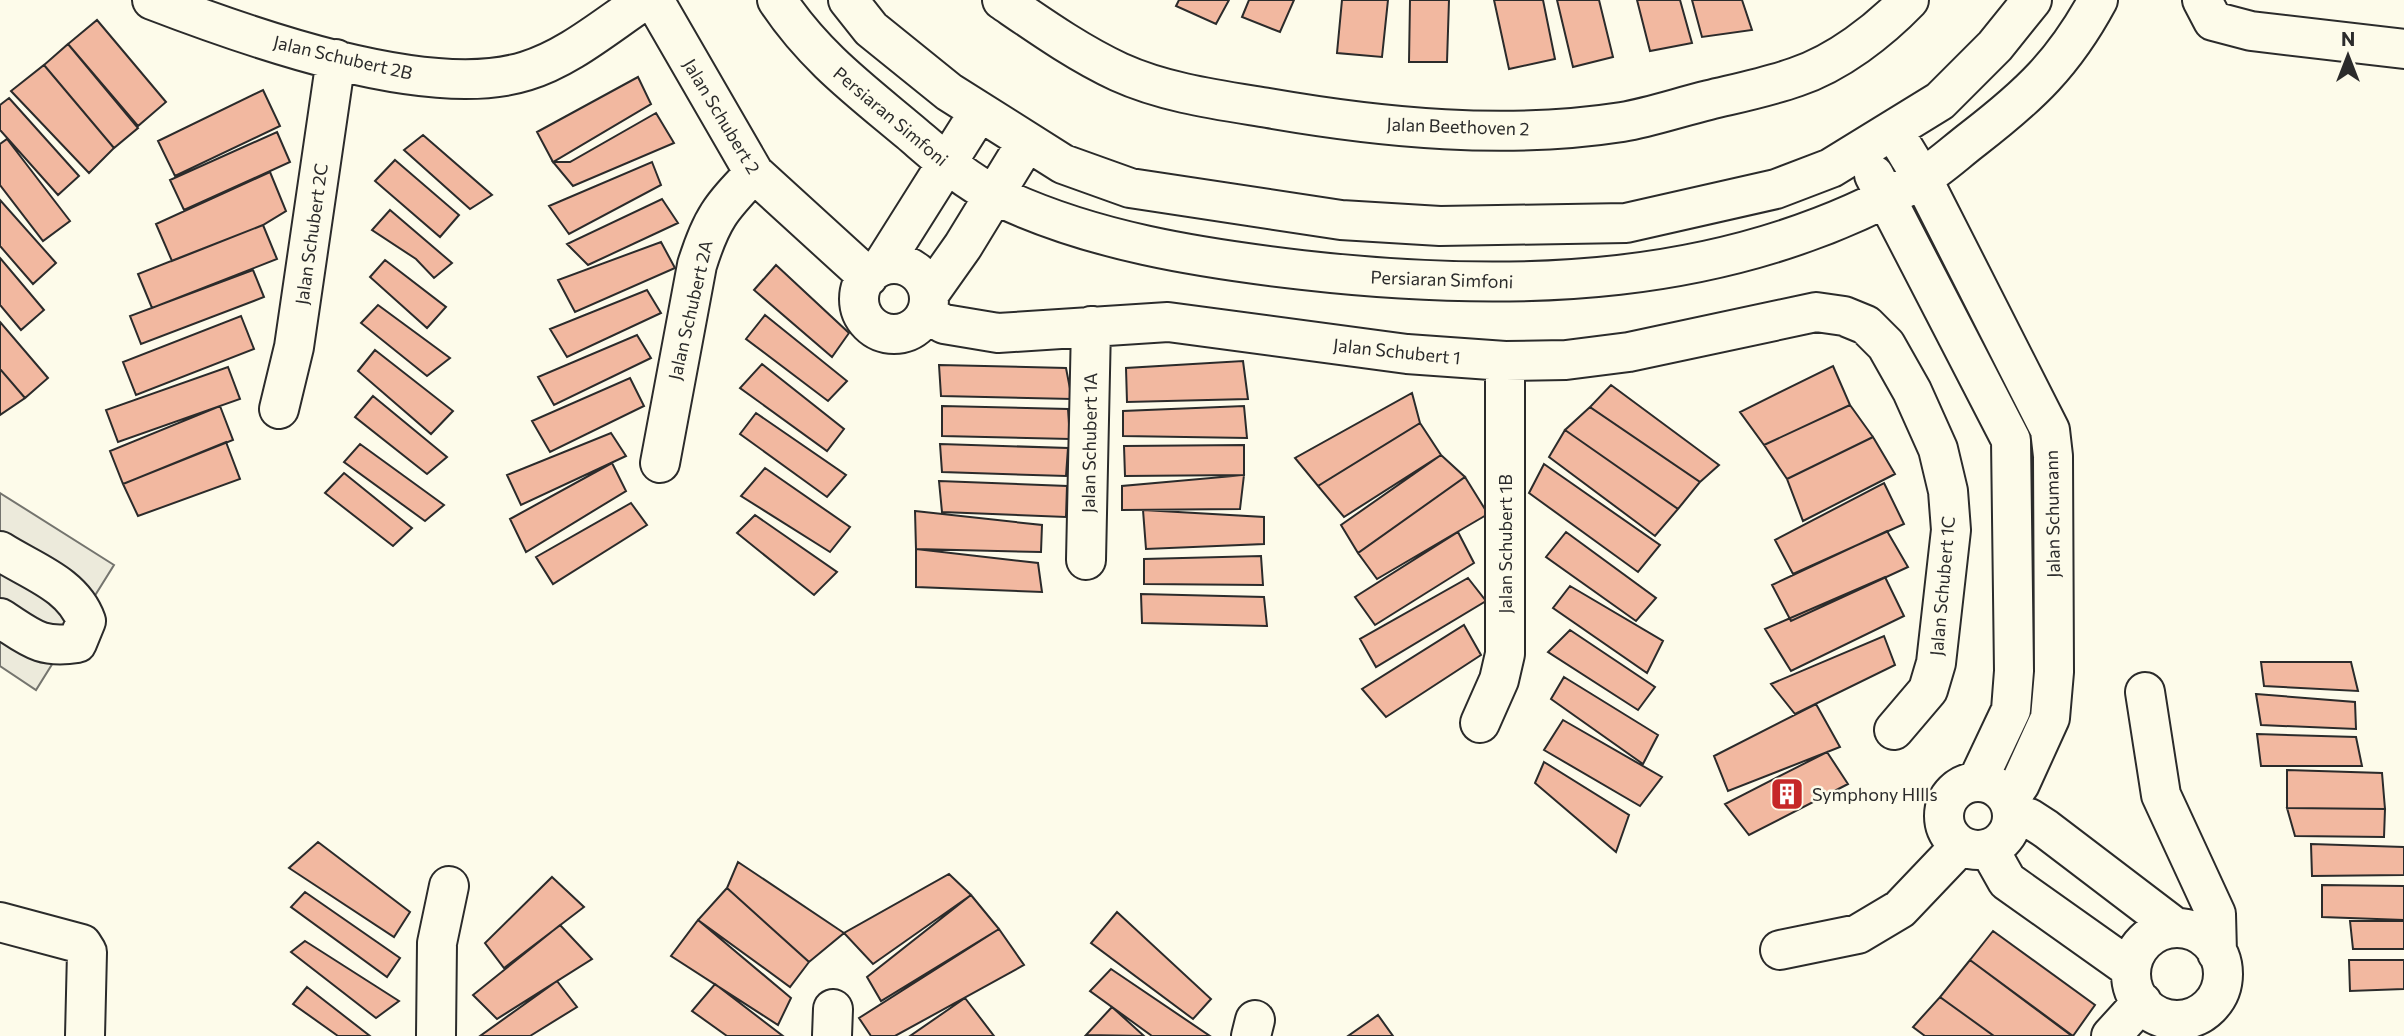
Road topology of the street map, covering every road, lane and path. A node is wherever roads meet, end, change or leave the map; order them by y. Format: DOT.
graph roads {
  1 [pos="152,0"];
  2 [pos="645,0"];
  3 [pos="654,0"];
  4 [pos="777,0"];
  5 [pos="848,0"];
  6 [pos="1002,0"];
  7 [pos="1909,0"];
  8 [pos="2032,0"];
  9 [pos="2098,0"];
  10 [pos="2203,0"];
  11 [pos="2404,49"];
  12 [pos="336,59"];
  13 [pos="979,112"];
  14 [pos="1893,130"];
  15 [pos="1026,143"];
  16 [pos="1859,151"];
  17 [pos="946,163"];
  18 [pos="754,173"];
  19 [pos="1922,178"];
  20 [pos="994,195"];
  21 [pos="1887,196"];
  22 [pos="875,272"];
  23 [pos="928,304"];
  24 [pos="1866,325"];
  25 [pos="1091,326"];
  26 [pos="1505,361"];
  27 [pos="279,409"];
  28 [pos="660,463"];
  29 [pos="0,551"];
  30 [pos="1086,560"];
  31 [pos="0,618"];
  32 [pos="2145,692"];
  33 [pos="1480,723"];
  34 [pos="1894,730"];
  35 [pos="2000,799"];
  36 [pos="1975,847"];
  37 [pos="449,886"];
  38 [pos="0,922"];
  39 [pos="2176,928"];
  40 [pos="1780,950"];
  41 [pos="2217,953"];
  42 [pos="2136,985"];
  43 [pos="2170,1027"];
  44 [pos="85,1036"];
  45 [pos="436,1036"];
  46 [pos="2111,1036"];
  1 -- 12 [label="street, Jalan Schubert 2B"];
  2 -- 12 [label="street, Jalan Schubert 2B"];
  3 -- 18 [label="street, Jalan Schubert 2"];
  4 -- 17 [label="street, Persiaran Simfoni"];
  5 -- 13 [label="street"];
  6 -- 7 [label="street, Jalan Beethoven 2"];
  8 -- 14 [label="street"];
  9 -- 19 [label="street, Persiaran Simfoni"];
  10 -- 11 [label="street"];
  12 -- 27 [label="street, Jalan Schubert 2C"];
  13 -- 15 [label="street"];
  13 -- 17 [label="street"];
  14 -- 16 [label="street"];
  14 -- 19 [label="street, Jalan Schumann"];
  15 -- 16 [label="street"];
  15 -- 20 [label="street"];
  16 -- 21 [label="street, Jalan Schumann"];
  17 -- 20 [label="street, Persiaran Simfoni"];
  17 -- 22 [label="street"];
  18 -- 22 [label="street, Jalan Schubert 2"];
  18 -- 28 [label="street, Jalan Schubert 2A"];
  19 -- 21 [label="street, Persiaran Simfoni"];
  19 -- 35 [label="street, Jalan Schumann"];
  20 -- 21 [label="street, Persiaran Simfoni"];
  20 -- 23 [label="street"];
  21 -- 35 [label="street, Jalan Schumann"];
  22 -- 23 [label="street"];
  22 -- 23 [label="street"];
  23 -- 25 [label="street, Jalan Schubert 1"];
  24 -- 26 [label="street, Jalan Schubert 1"];
  24 -- 34 [label="street, Jalan Schubert 1C"];
  25 -- 26 [label="street, Jalan Schubert 1"];
  25 -- 30 [label="street, Jalan Schubert 1A"];
  26 -- 33 [label="street, Jalan Schubert 1B"];
  29 -- 31 [label="street"];
  32 -- 41 [label="street"];
  35 -- 36 [label="street, Jalan Schumann"];
  35 -- 36 [label="street, Jalan Schumann"];
  35 -- 39 [label="street"];
  36 -- 40 [label="street, Jalan Schumann"];
  36 -- 42 [label="street, Jalan Schumann"];
  37 -- 45 [label="street"];
  38 -- 44 [label="street"];
  39 -- 41 [label="street"];
  39 -- 42 [label="street"];
  41 -- 43 [label="street"];
  42 -- 43 [label="street"];
  42 -- 46 [label="street"];
}
